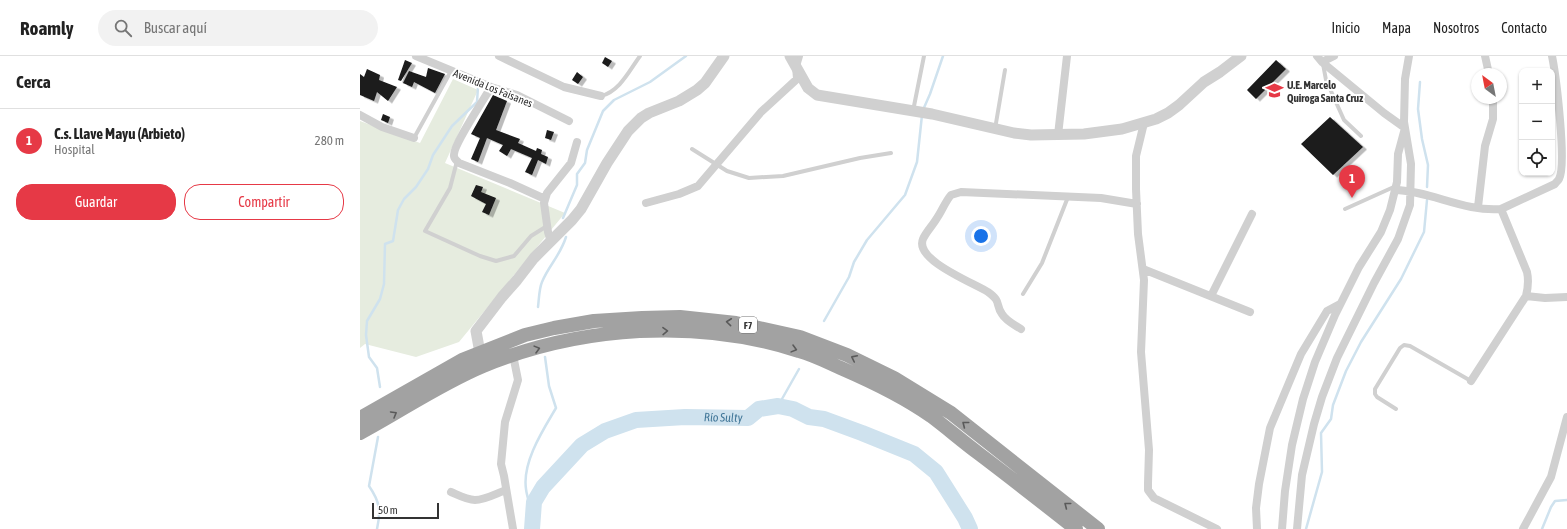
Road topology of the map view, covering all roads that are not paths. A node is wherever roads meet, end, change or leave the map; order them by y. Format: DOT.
graph roads {
  1 [pos="416,56"];
  2 [pos="499,56"];
  3 [pos="640,56"];
  4 [pos="724,56"];
  5 [pos="924,56"];
  6 [pos="1067,56"];
  7 [pos="1241,56"];
  8 [pos="1334,56"];
  9 [pos="1409,56"];
  10 [pos="1485,56"];
  11 [pos="1552,56"];
  12 [pos="795,59"];
  13 [pos="1320,59"];
  14 [pos="1487,68"];
  15 [pos="1005,70"];
  16 [pos="451,71"];
  17 [pos="491,88"];
  18 [pos="601,96"];
  19 [pos="1492,104"];
  20 [pos="913,111"];
  21 [pos="360,115"];
  22 [pos="569,121"];
  23 [pos="1144,123"];
  24 [pos="1405,128"];
  25 [pos="994,130"];
  26 [pos="1058,135"];
  27 [pos="1361,136"];
  28 [pos="414,138"];
  29 [pos="577,142"];
  30 [pos="692,149"];
  31 [pos="891,153"];
  32 [pos="457,161"];
  33 [pos="716,164"];
  34 [pos="1395,188"];
  35 [pos="1410,190"];
  36 [pos="1068,196"];
  37 [pos="545,199"];
  38 [pos="646,203"];
  39 [pos="1137,204"];
  40 [pos="1478,207"];
  41 [pos="1345,209"];
  42 [pos="1501,209"];
  43 [pos="1252,214"];
  44 [pos="547,226"];
  45 [pos="551,242"];
  46 [pos="1143,269"];
  47 [pos="1023,294"];
  48 [pos="1211,296"];
  49 [pos="1526,296"];
  50 [pos="1567,297"];
  51 [pos="1340,304"];
  52 [pos="1250,312"];
  53 [pos="1021,329"];
  54 [pos="480,353"];
  55 [pos="513,355"];
  56 [pos="1471,381"];
  57 [pos="1396,409"];
  58 [pos="362,415"];
  59 [pos="1567,417"];
  60 [pos="360,433"];
  61 [pos="506,490"];
  62 [pos="451,492"];
  63 [pos="513,529"];
  64 [pos="1076,529"];
  65 [pos="1098,529"];
  66 [pos="1217,529"];
  67 [pos="1257,529"];
  68 [pos="1282,529"];
  69 [pos="1297,529"];
  70 [pos="1523,529"];
  1 -- 16 [label="street, Avenida Los Faisanes"];
  2 -- 18 [label="street"];
  3 -- 18 [label="lane"];
  4 -- 45 [label="street"];
  5 -- 20 [label="lane"];
  6 -- 26 [label="street"];
  7 -- 23 [label="street"];
  8 -- 13 [label="street"];
  9 -- 24 [label="street"];
  10 -- 14 [label="street"];
  11 -- 42 [label="street"];
  12 -- 20 [label="street"];
  12 -- 33 [label="street"];
  13 -- 24 [label="street"];
  13 -- 27 [label="lane"];
  15 -- 25 [label="lane"];
  16 -- 17 [label="street, Avenida Los Faisanes"];
  16 -- 28 [label="lane"];
  17 -- 22 [label="street, Avenida Los Faisanes"];
  17 -- 32 [label="street"];
  19 -- 40 [label="street"];
  20 -- 25 [label="street"];
  21 -- 28 [label="street"];
  23 -- 26 [label="street"];
  23 -- 39 [label="street"];
  24 -- 34 [label="street"];
  24 -- 35 [label="street"];
  25 -- 26 [label="street"];
  29 -- 37 [label="street"];
  30 -- 33 [label="lane"];
  31 -- 33 [label="lane"];
  32 -- 37 [label="street"];
  32 -- 44 [label="lane"];
  33 -- 38 [label="street"];
  34 -- 35 [label="street"];
  34 -- 41 [label="lane"];
  34 -- 51 [label="street"];
  35 -- 40 [label="street"];
  35 -- 69 [label="street"];
  36 -- 39 [label="street"];
  36 -- 47 [label="lane"];
  36 -- 53 [label="street"];
  37 -- 44 [label="street"];
  39 -- 46 [label="street"];
  40 -- 42 [label="street"];
  42 -- 49 [label="street"];
  43 -- 48 [label="street"];
  44 -- 45 [label="street"];
  45 -- 54 [label="street"];
  46 -- 48 [label="street"];
  46 -- 66 [label="street"];
  48 -- 52 [label="street"];
  49 -- 50 [label="street"];
  49 -- 56 [label="street"];
  51 -- 67 [label="street"];
  51 -- 68 [label="street"];
  54 -- 58 [label="highway, F7"];
  65 -- 54 [label="highway, F7, one-way"];
  60 -- 55 [label="highway, F7, one-way"];
  55 -- 61 [label="street"];
  55 -- 64 [label="highway, F7, one-way"];
  56 -- 57 [label="lane"];
  59 -- 70 [label="street"];
  61 -- 62 [label="street"];
  61 -- 63 [label="street"];
}
